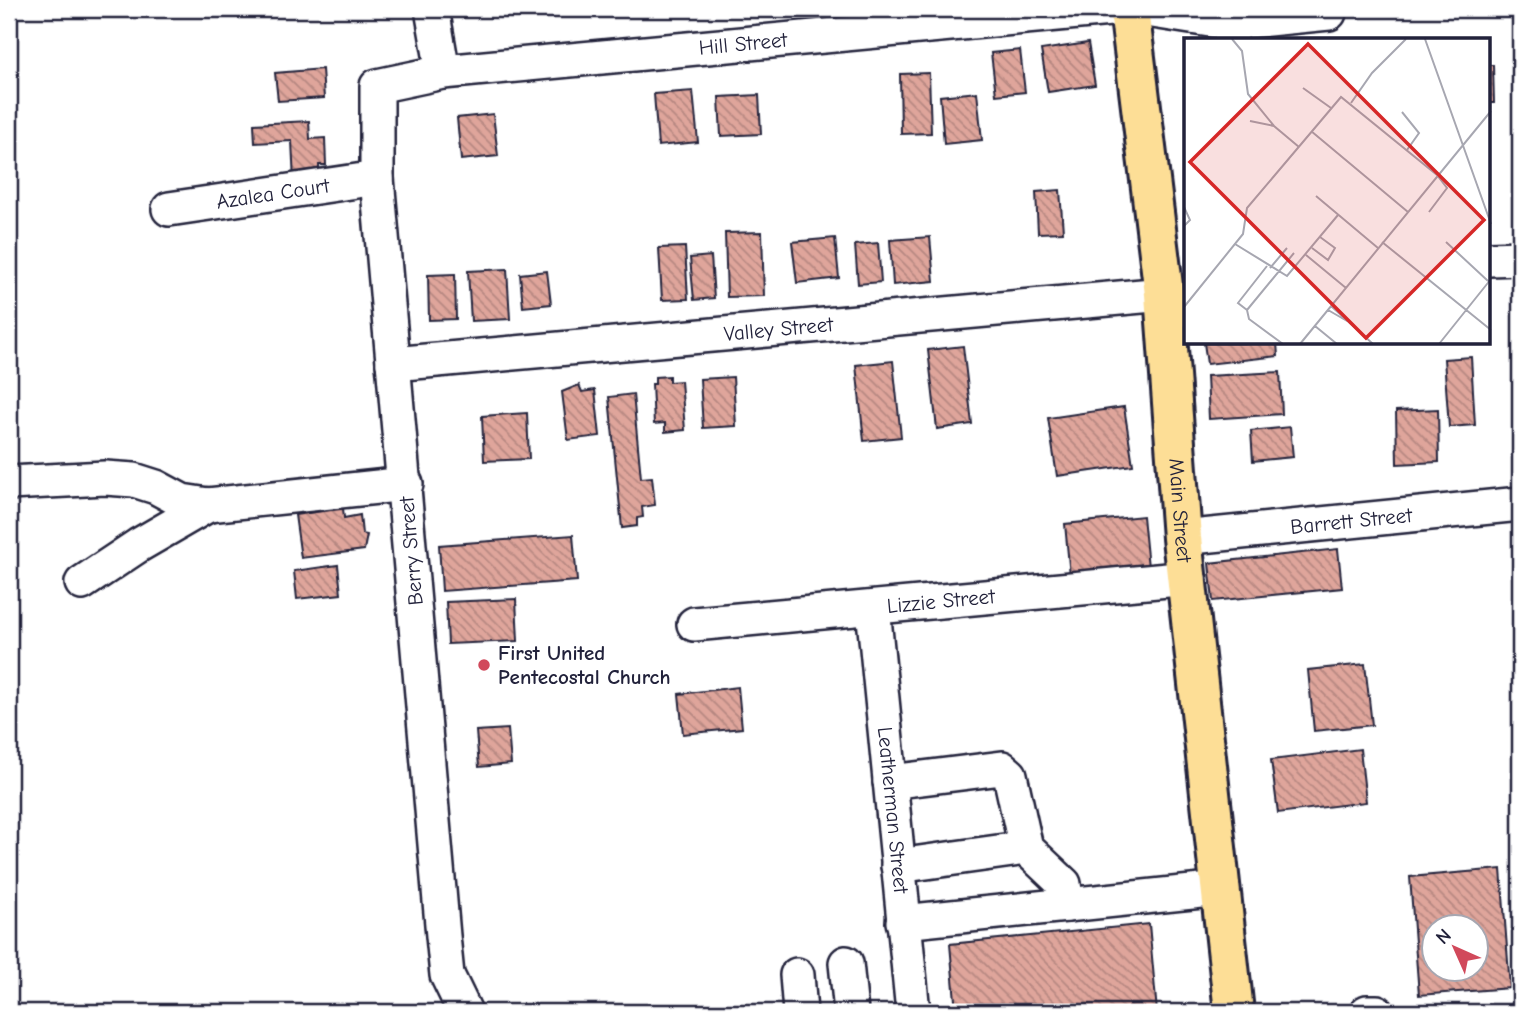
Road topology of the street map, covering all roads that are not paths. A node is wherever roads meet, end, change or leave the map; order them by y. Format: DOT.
graph roads {
  1 [pos="432,9"];
  2 [pos="1111,9"];
  3 [pos="1129,9"];
  4 [pos="1140,9"];
  5 [pos="1329,13"];
  6 [pos="887,20"];
  7 [pos="1230,32"];
  8 [pos="443,72"];
  9 [pos="377,86"];
  10 [pos="377,178"];
  11 [pos="169,209"];
  12 [pos="1520,258"];
  13 [pos="1490,259"];
  14 [pos="1164,294"];
  15 [pos="393,364"];
  16 [pos="9,483"];
  17 [pos="406,484"];
  18 [pos="1520,504"];
  19 [pos="208,505"];
  20 [pos="1182,538"];
  21 [pos="1189,578"];
  22 [pos="82,583"];
  23 [pos="873,608"];
  24 [pos="694,624"];
  25 [pos="890,782"];
  26 [pos="1026,848"];
  27 [pos="898,866"];
  28 [pos="1221,889"];
  29 [pos="1067,905"];
  30 [pos="903,922"];
  31 [pos="846,963"];
  32 [pos="797,975"];
  33 [pos="465,1012"];
  34 [pos="800,1012"];
  35 [pos="852,1012"];
  36 [pos="913,1012"];
  37 [pos="1234,1012"];
  38 [pos="1367,1012"];
  39 [pos="1377,1012"];
  1 -- 8 [label="street"];
  2 -- 6 [label="street, Hill Street"];
  3 -- 14 [label="main road, Main Street"];
  4 -- 7 [label="street"];
  5 -- 7 [label="street"];
  6 -- 8 [label="street, Hill Street"];
  8 -- 9 [label="street, Hill Street"];
  9 -- 10 [label="street, Berry Street"];
  10 -- 11 [label="street, Azalea Court"];
  10 -- 15 [label="street, Berry Street"];
  12 -- 13 [label="street"];
  14 -- 15 [label="street, Valley Street"];
  14 -- 20 [label="main road, Main Street"];
  15 -- 17 [label="street, Berry Street"];
  16 -- 19 [label="street"];
  17 -- 19 [label="street"];
  17 -- 33 [label="street, Berry Street"];
  18 -- 20 [label="street, Barrett Street"];
  19 -- 22 [label="street"];
  20 -- 21 [label="main road, Main Street"];
  21 -- 23 [label="street, Lizzie Street"];
  21 -- 28 [label="main road, Main Street"];
  23 -- 24 [label="street, Lizzie Street"];
  23 -- 25 [label="street, Leatherman Street"];
  25 -- 26 [label="street"];
  25 -- 27 [label="street, Leatherman Street"];
  26 -- 27 [label="street"];
  26 -- 29 [label="street"];
  27 -- 30 [label="street, Leatherman Street"];
  28 -- 29 [label="street"];
  28 -- 37 [label="main road, Main Street"];
  29 -- 30 [label="street"];
  30 -- 36 [label="street, Leatherman Street"];
  31 -- 35 [label="street"];
  32 -- 34 [label="street"];
  38 -- 39 [label="street"];
}
